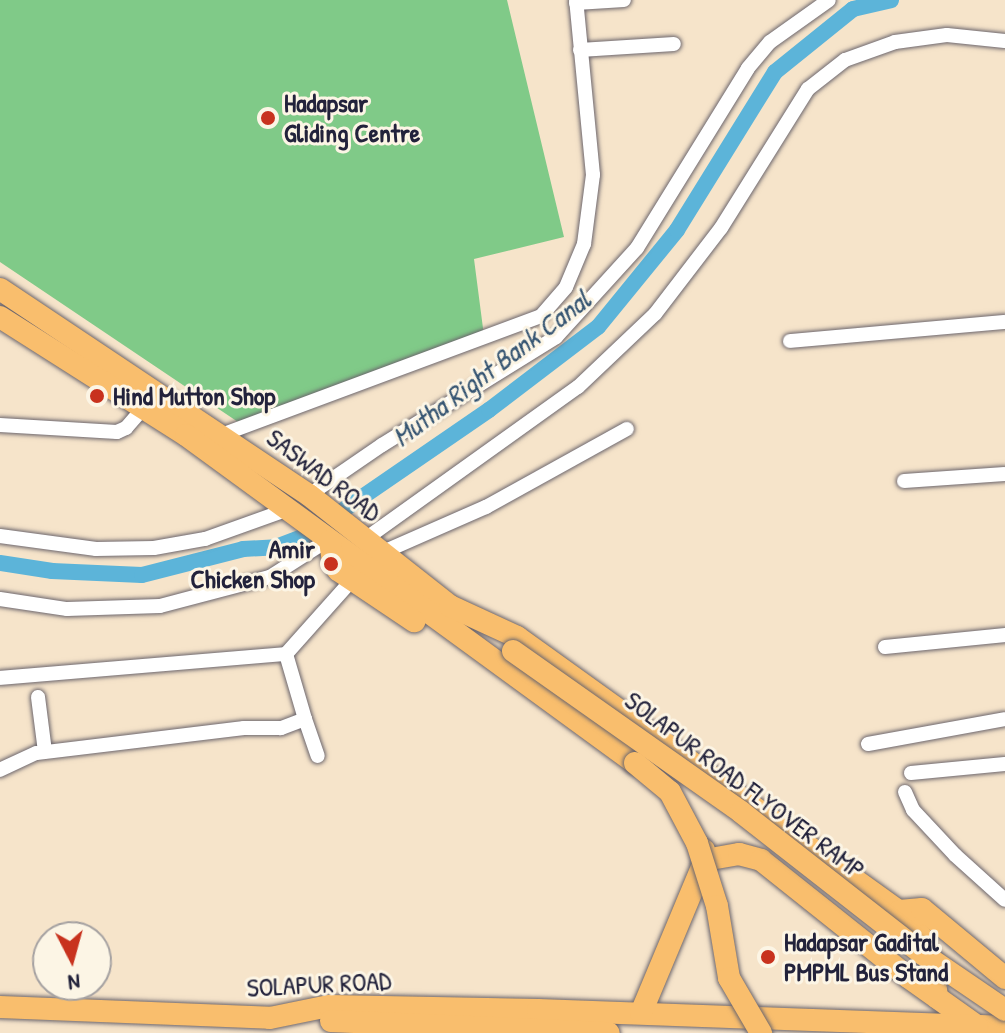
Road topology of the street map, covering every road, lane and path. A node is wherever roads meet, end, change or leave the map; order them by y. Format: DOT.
graph roads {
  1 [pos="624,0"];
  2 [pos="829,0"];
  3 [pos="576,2"];
  4 [pos="1005,41"];
  5 [pos="674,44"];
  6 [pos="580,50"];
  7 [pos="0,289"];
  8 [pos="541,316"];
  9 [pos="0,317"];
  10 [pos="1005,322"];
  11 [pos="556,337"];
  12 [pos="790,341"];
  13 [pos="144,407"];
  14 [pos="0,425"];
  15 [pos="627,429"];
  16 [pos="221,435"];
  17 [pos="1005,474"];
  18 [pos="904,481"];
  19 [pos="312,497"];
  20 [pos="292,512"];
  21 [pos="0,536"];
  22 [pos="328,540"];
  23 [pos="365,540"];
  24 [pos="353,570"];
  25 [pos="0,599"];
  26 [pos="450,606"];
  27 [pos="1005,635"];
  28 [pos="885,647"];
  29 [pos="286,654"];
  30 [pos="0,678"];
  31 [pos="38,697"];
  32 [pos="305,719"];
  33 [pos="1005,719"];
  34 [pos="868,744"];
  35 [pos="45,752"];
  36 [pos="318,756"];
  37 [pos="1005,764"];
  38 [pos="0,770"];
  39 [pos="911,773"];
  40 [pos="905,792"];
  41 [pos="705,860"];
  42 [pos="1005,900"];
  43 [pos="899,911"];
  44 [pos="1005,978"];
  45 [pos="937,998"];
  46 [pos="0,1007"];
  47 [pos="1005,1010"];
  48 [pos="641,1013"];
  49 [pos="270,1018"];
  50 [pos="1005,1027"];
  51 [pos="976,1029"];
  52 [pos="609,1033"];
  53 [pos="761,1033"];
  1 -- 3 [label="street"];
  2 -- 11 [label="street"];
  3 -- 6 [label="street"];
  4 -- 23 [label="street"];
  5 -- 6 [label="street"];
  6 -- 8 [label="street"];
  7 -- 16 [label="main road, SASWAD ROAD"];
  8 -- 11 [label="street"];
  8 -- 16 [label="street"];
  9 -- 13 [label="main road, SASWAD ROAD"];
  10 -- 12 [label="street"];
  11 -- 19 [label="street"];
  13 -- 14 [label="street"];
  13 -- 20 [label="main road, SASWAD ROAD"];
  15 -- 23 [label="street"];
  16 -- 19 [label="main road, SASWAD ROAD"];
  17 -- 18 [label="street"];
  19 -- 23 [label="main road, SASWAD ROAD"];
  20 -- 21 [label="street"];
  20 -- 22 [label="main road, SASWAD ROAD"];
  22 -- 24 [label="main road"];
  22 -- 25 [label="street"];
  23 -- 26 [label="main road, SASWAD ROAD"];
  24 -- 29 [label="street"];
  24 -- 41 [label="main road"];
  24 -- 53 [label="main road, bridge"];
  26 -- 43 [label="main road"];
  26 -- 47 [label="main road, SOLAPUR ROAD FLYOVER RAMP, bridge"];
  27 -- 28 [label="street"];
  29 -- 30 [label="street"];
  29 -- 32 [label="street"];
  31 -- 35 [label="street"];
  32 -- 35 [label="street"];
  32 -- 36 [label="street"];
  33 -- 34 [label="street"];
  35 -- 38 [label="street"];
  37 -- 39 [label="street"];
  40 -- 42 [label="street"];
  41 -- 45 [label="main road"];
  41 -- 48 [label="main road"];
  43 -- 44 [label="main road"];
  43 -- 45 [label="main road"];
  45 -- 51 [label="main road"];
  46 -- 49 [label="main road, SOLAPUR ROAD"];
  48 -- 49 [label="main road, SOLAPUR ROAD"];
  48 -- 51 [label="main road, SOLAPUR ROAD"];
  49 -- 52 [label="main road"];
  50 -- 51 [label="main road"];
}
